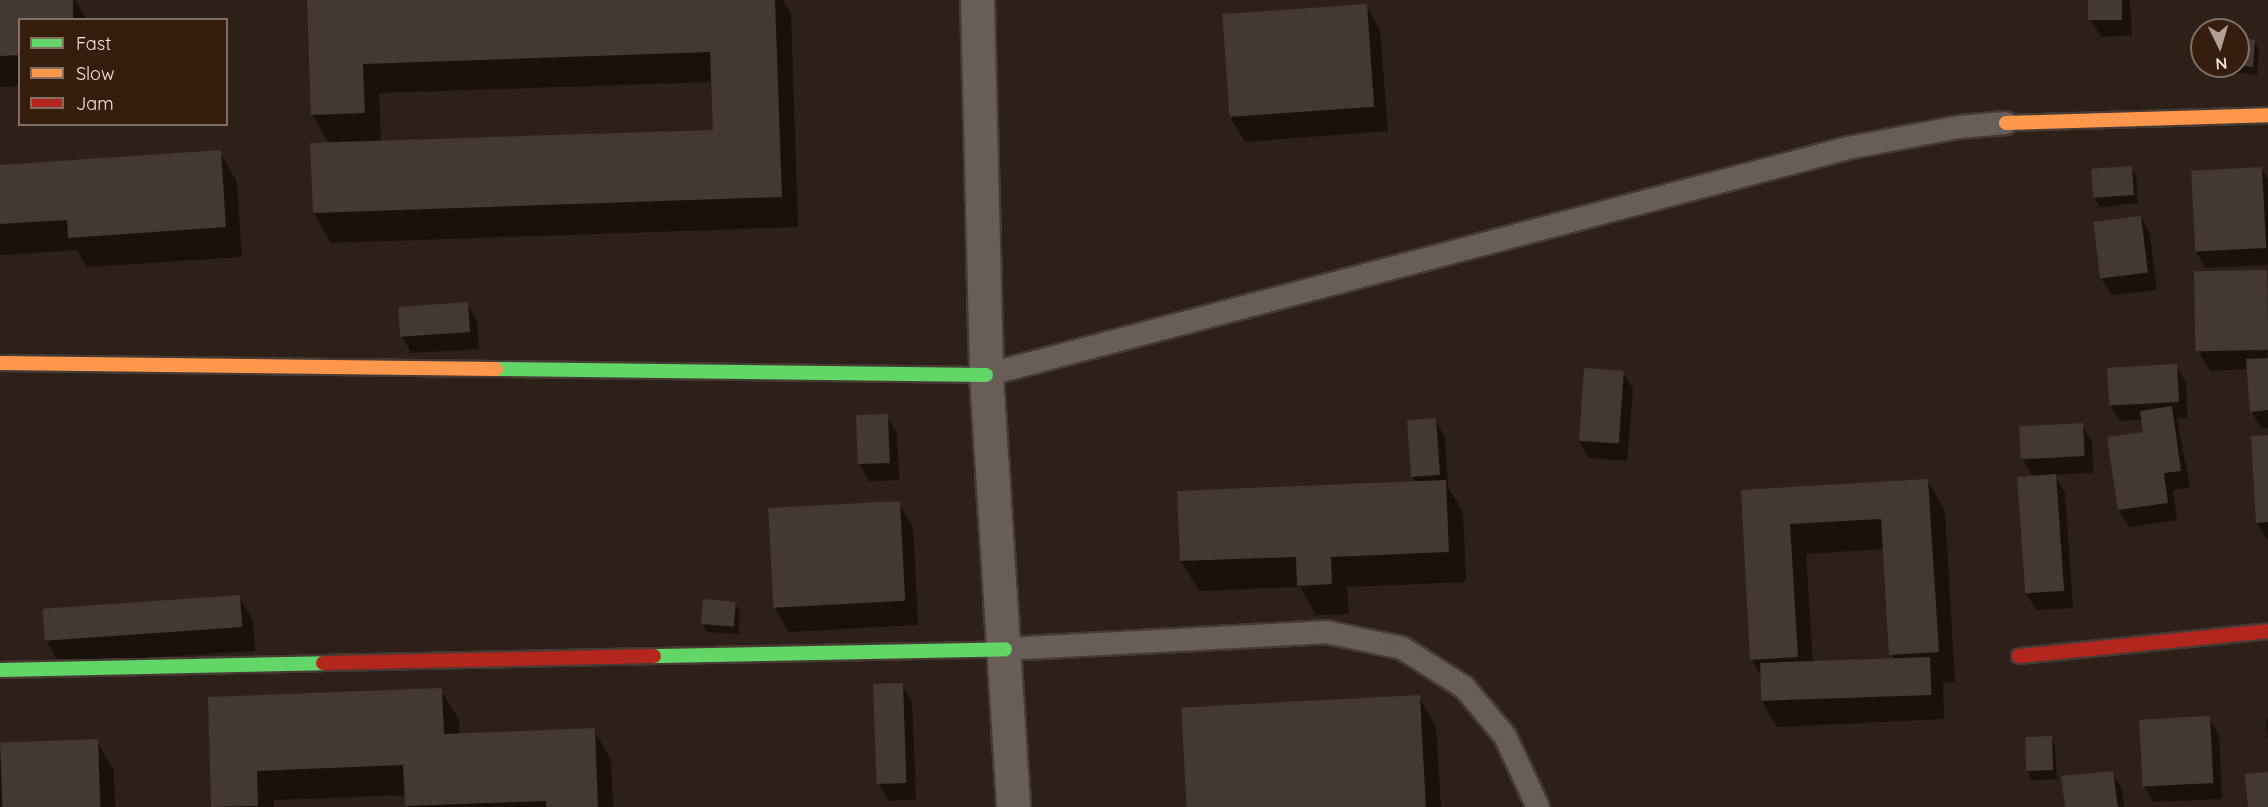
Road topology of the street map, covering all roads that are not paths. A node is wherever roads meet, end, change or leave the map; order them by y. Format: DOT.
graph roads {
  1 [pos="977,0"];
  2 [pos="2268,115"];
  3 [pos="2006,123"];
  4 [pos="0,363"];
  5 [pos="986,375"];
  6 [pos="2268,632"];
  7 [pos="1005,649"];
  8 [pos="2019,656"];
  9 [pos="0,670"];
  10 [pos="1013,807"];
  11 [pos="1538,807"];
  1 -- 5 [label="street"];
  2 -- 3 [label="street"];
  3 -- 5 [label="lane"];
  4 -- 5 [label="street"];
  5 -- 7 [label="street"];
  6 -- 8 [label="street"];
  7 -- 9 [label="street"];
  7 -- 10 [label="street"];
  7 -- 11 [label="lane"];
}
